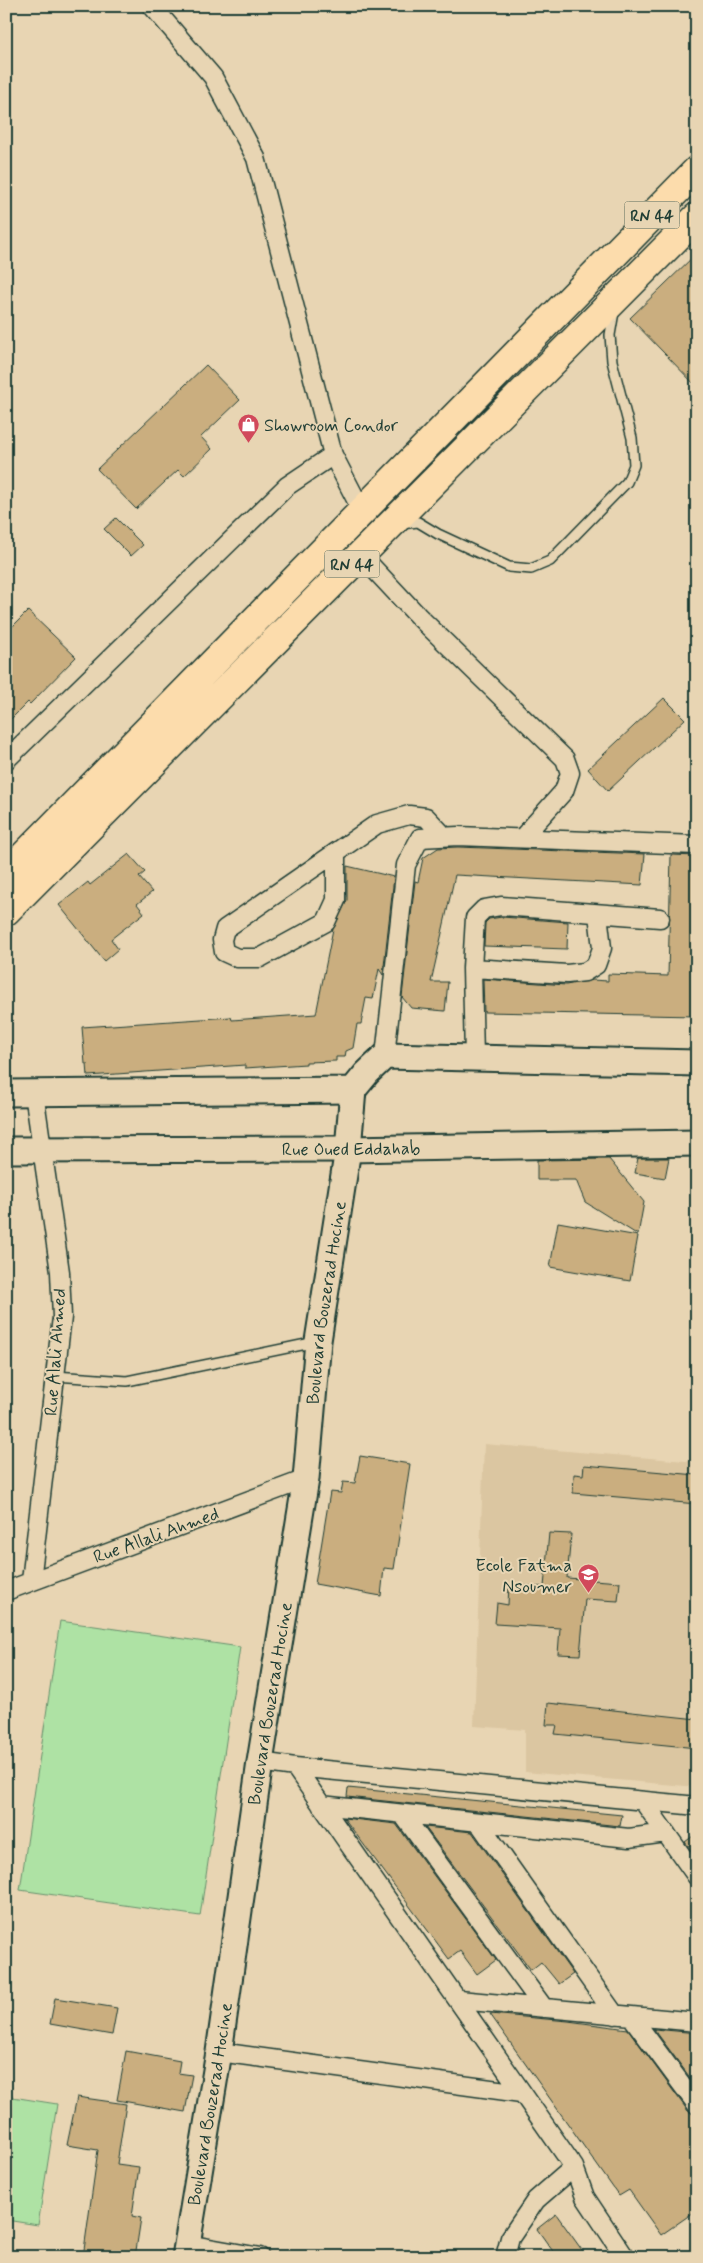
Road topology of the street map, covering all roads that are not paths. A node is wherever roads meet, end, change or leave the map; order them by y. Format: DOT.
graph roads {
  1 [pos="152,6"];
  2 [pos="697,148"];
  3 [pos="697,170"];
  4 [pos="697,217"];
  5 [pos="607,261"];
  6 [pos="615,301"];
  7 [pos="333,455"];
  8 [pos="362,511"];
  9 [pos="393,525"];
  10 [pos="361,555"];
  11 [pos="6,760"];
  12 [pos="444,836"];
  13 [pos="523,837"];
  14 [pos="697,845"];
  15 [pos="336,852"];
  16 [pos="6,874"];
  17 [pos="6,910"];
  18 [pos="598,914"];
  19 [pos="660,918"];
  20 [pos="472,968"];
  21 [pos="385,1056"];
  22 [pos="474,1058"];
  23 [pos="697,1063"];
  24 [pos="353,1090"];
  25 [pos="6,1093"];
  26 [pos="34,1093"];
  27 [pos="697,1143"];
  28 [pos="41,1149"];
  29 [pos="348,1149"];
  30 [pos="6,1150"];
  31 [pos="318,1341"];
  32 [pos="55,1376"];
  33 [pos="306,1479"];
  34 [pos="31,1581"];
  35 [pos="6,1591"];
  36 [pos="260,1762"];
  37 [pos="295,1767"];
  38 [pos="643,1801"];
  39 [pos="321,1805"];
  40 [pos="697,1806"];
  41 [pos="403,1815"];
  42 [pos="479,1823"];
  43 [pos="666,1834"];
  44 [pos="697,1877"];
  45 [pos="459,2000"];
  46 [pos="544,2008"];
  47 [pos="623,2015"];
  48 [pos="697,2022"];
  49 [pos="219,2052"];
  50 [pos="521,2094"];
  51 [pos="697,2105"];
  52 [pos="574,2168"];
  53 [pos="186,2250"];
  54 [pos="260,2257"];
  55 [pos="505,2257"];
  56 [pos="625,2257"];
  1 -- 7 [label="street"];
  2 -- 5 [label="highway"];
  3 -- 5 [label="highway, RN 44"];
  4 -- 6 [label="highway, RN 44"];
  5 -- 8 [label="highway, RN 44"];
  6 -- 9 [label="highway, RN 44"];
  6 -- 9 [label="lane"];
  7 -- 8 [label="street"];
  7 -- 11 [label="street"];
  8 -- 16 [label="highway, RN 44"];
  9 -- 10 [label="highway, RN 44"];
  10 -- 13 [label="street"];
  10 -- 17 [label="highway, RN 44"];
  12 -- 13 [label="street"];
  12 -- 15 [label="street"];
  12 -- 21 [label="street"];
  13 -- 14 [label="street"];
  15 -- 15 [label="street"];
  18 -- 19 [label="street"];
  18 -- 20 [label="street"];
  18 -- 20 [label="street"];
  20 -- 22 [label="street"];
  21 -- 22 [label="main road"];
  21 -- 24 [label="main road"];
  22 -- 23 [label="main road"];
  24 -- 26 [label="main road"];
  24 -- 29 [label="main road, Boulevard Bouzerad Hocine"];
  25 -- 26 [label="main road"];
  26 -- 28 [label="street, Rue Alali Ahmed"];
  27 -- 29 [label="main road, Rue Oued Eddahab"];
  28 -- 29 [label="main road, Rue Oued Eddahab"];
  28 -- 30 [label="main road, Rue Oued Eddahab"];
  28 -- 32 [label="street, Rue Alali Ahmed"];
  29 -- 31 [label="main road, Boulevard Bouzerad Hocine"];
  31 -- 32 [label="lane"];
  31 -- 33 [label="main road, Boulevard Bouzerad Hocine"];
  32 -- 34 [label="street, Rue Alali Ahmed"];
  33 -- 34 [label="street, Rue Allali Ahmed"];
  33 -- 36 [label="main road, Boulevard Bouzerad Hocine"];
  34 -- 35 [label="street, Rue Allali Ahmed"];
  36 -- 37 [label="street"];
  36 -- 49 [label="main road, Boulevard Bouzerad Hocine"];
  37 -- 38 [label="street"];
  37 -- 39 [label="street"];
  38 -- 40 [label="street"];
  38 -- 43 [label="street"];
  39 -- 41 [label="street"];
  39 -- 45 [label="street"];
  41 -- 42 [label="street"];
  41 -- 46 [label="street"];
  42 -- 43 [label="street"];
  42 -- 47 [label="street"];
  43 -- 44 [label="street"];
  45 -- 46 [label="street"];
  45 -- 50 [label="street"];
  46 -- 47 [label="street"];
  47 -- 48 [label="street"];
  47 -- 51 [label="street"];
  49 -- 50 [label="street"];
  49 -- 53 [label="main road, Boulevard Bouzerad Hocine"];
  50 -- 52 [label="street"];
  52 -- 55 [label="street"];
  52 -- 56 [label="street"];
  53 -- 54 [label="street"];
}
